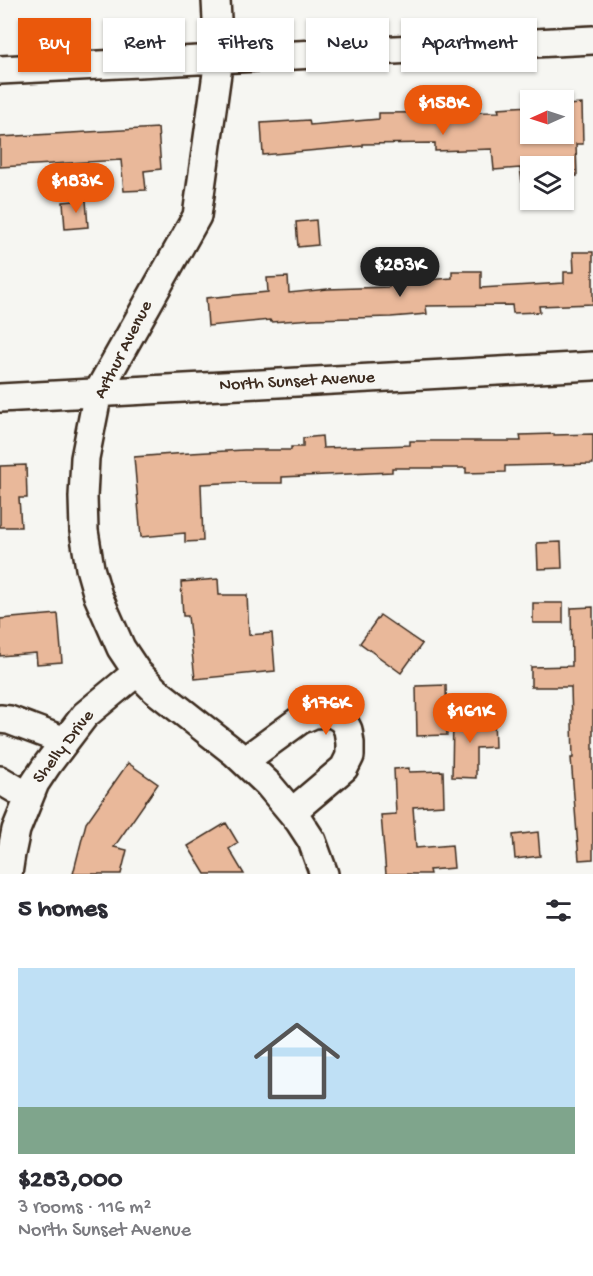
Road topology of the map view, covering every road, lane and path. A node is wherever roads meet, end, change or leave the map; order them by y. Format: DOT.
graph roads {
  1 [pos="216,0"];
  2 [pos="217,18"];
  3 [pos="593,40"];
  4 [pos="294,55"];
  5 [pos="197,60"];
  6 [pos="0,70"];
  7 [pos="217,72"];
  8 [pos="593,366"];
  9 [pos="98,392"];
  10 [pos="0,398"];
  11 [pos="137,672"];
  12 [pos="0,719"];
  13 [pos="65,741"];
  14 [pos="244,761"];
  15 [pos="0,780"];
  16 [pos="29,797"];
  17 [pos="292,812"];
  18 [pos="8,874"];
  19 [pos="324,874"];
  1 -- 2 [label="street, Arthur Avenue"];
  3 -- 4 [label="street"];
  5 -- 6 [label="street"];
  7 -- 9 [label="street, Arthur Avenue"];
  8 -- 9 [label="street, North Sunset Avenue"];
  9 -- 10 [label="street, North Sunset Avenue"];
  9 -- 11 [label="street, Arthur Avenue"];
  11 -- 13 [label="street, Shelly Drive"];
  11 -- 14 [label="street, Arthur Avenue"];
  12 -- 13 [label="street"];
  13 -- 16 [label="street, Shelly Drive"];
  14 -- 17 [label="street, Arthur Avenue"];
  14 -- 17 [label="street"];
  15 -- 16 [label="street"];
  16 -- 18 [label="street, Shelly Drive"];
  17 -- 19 [label="street, Arthur Avenue"];
}
